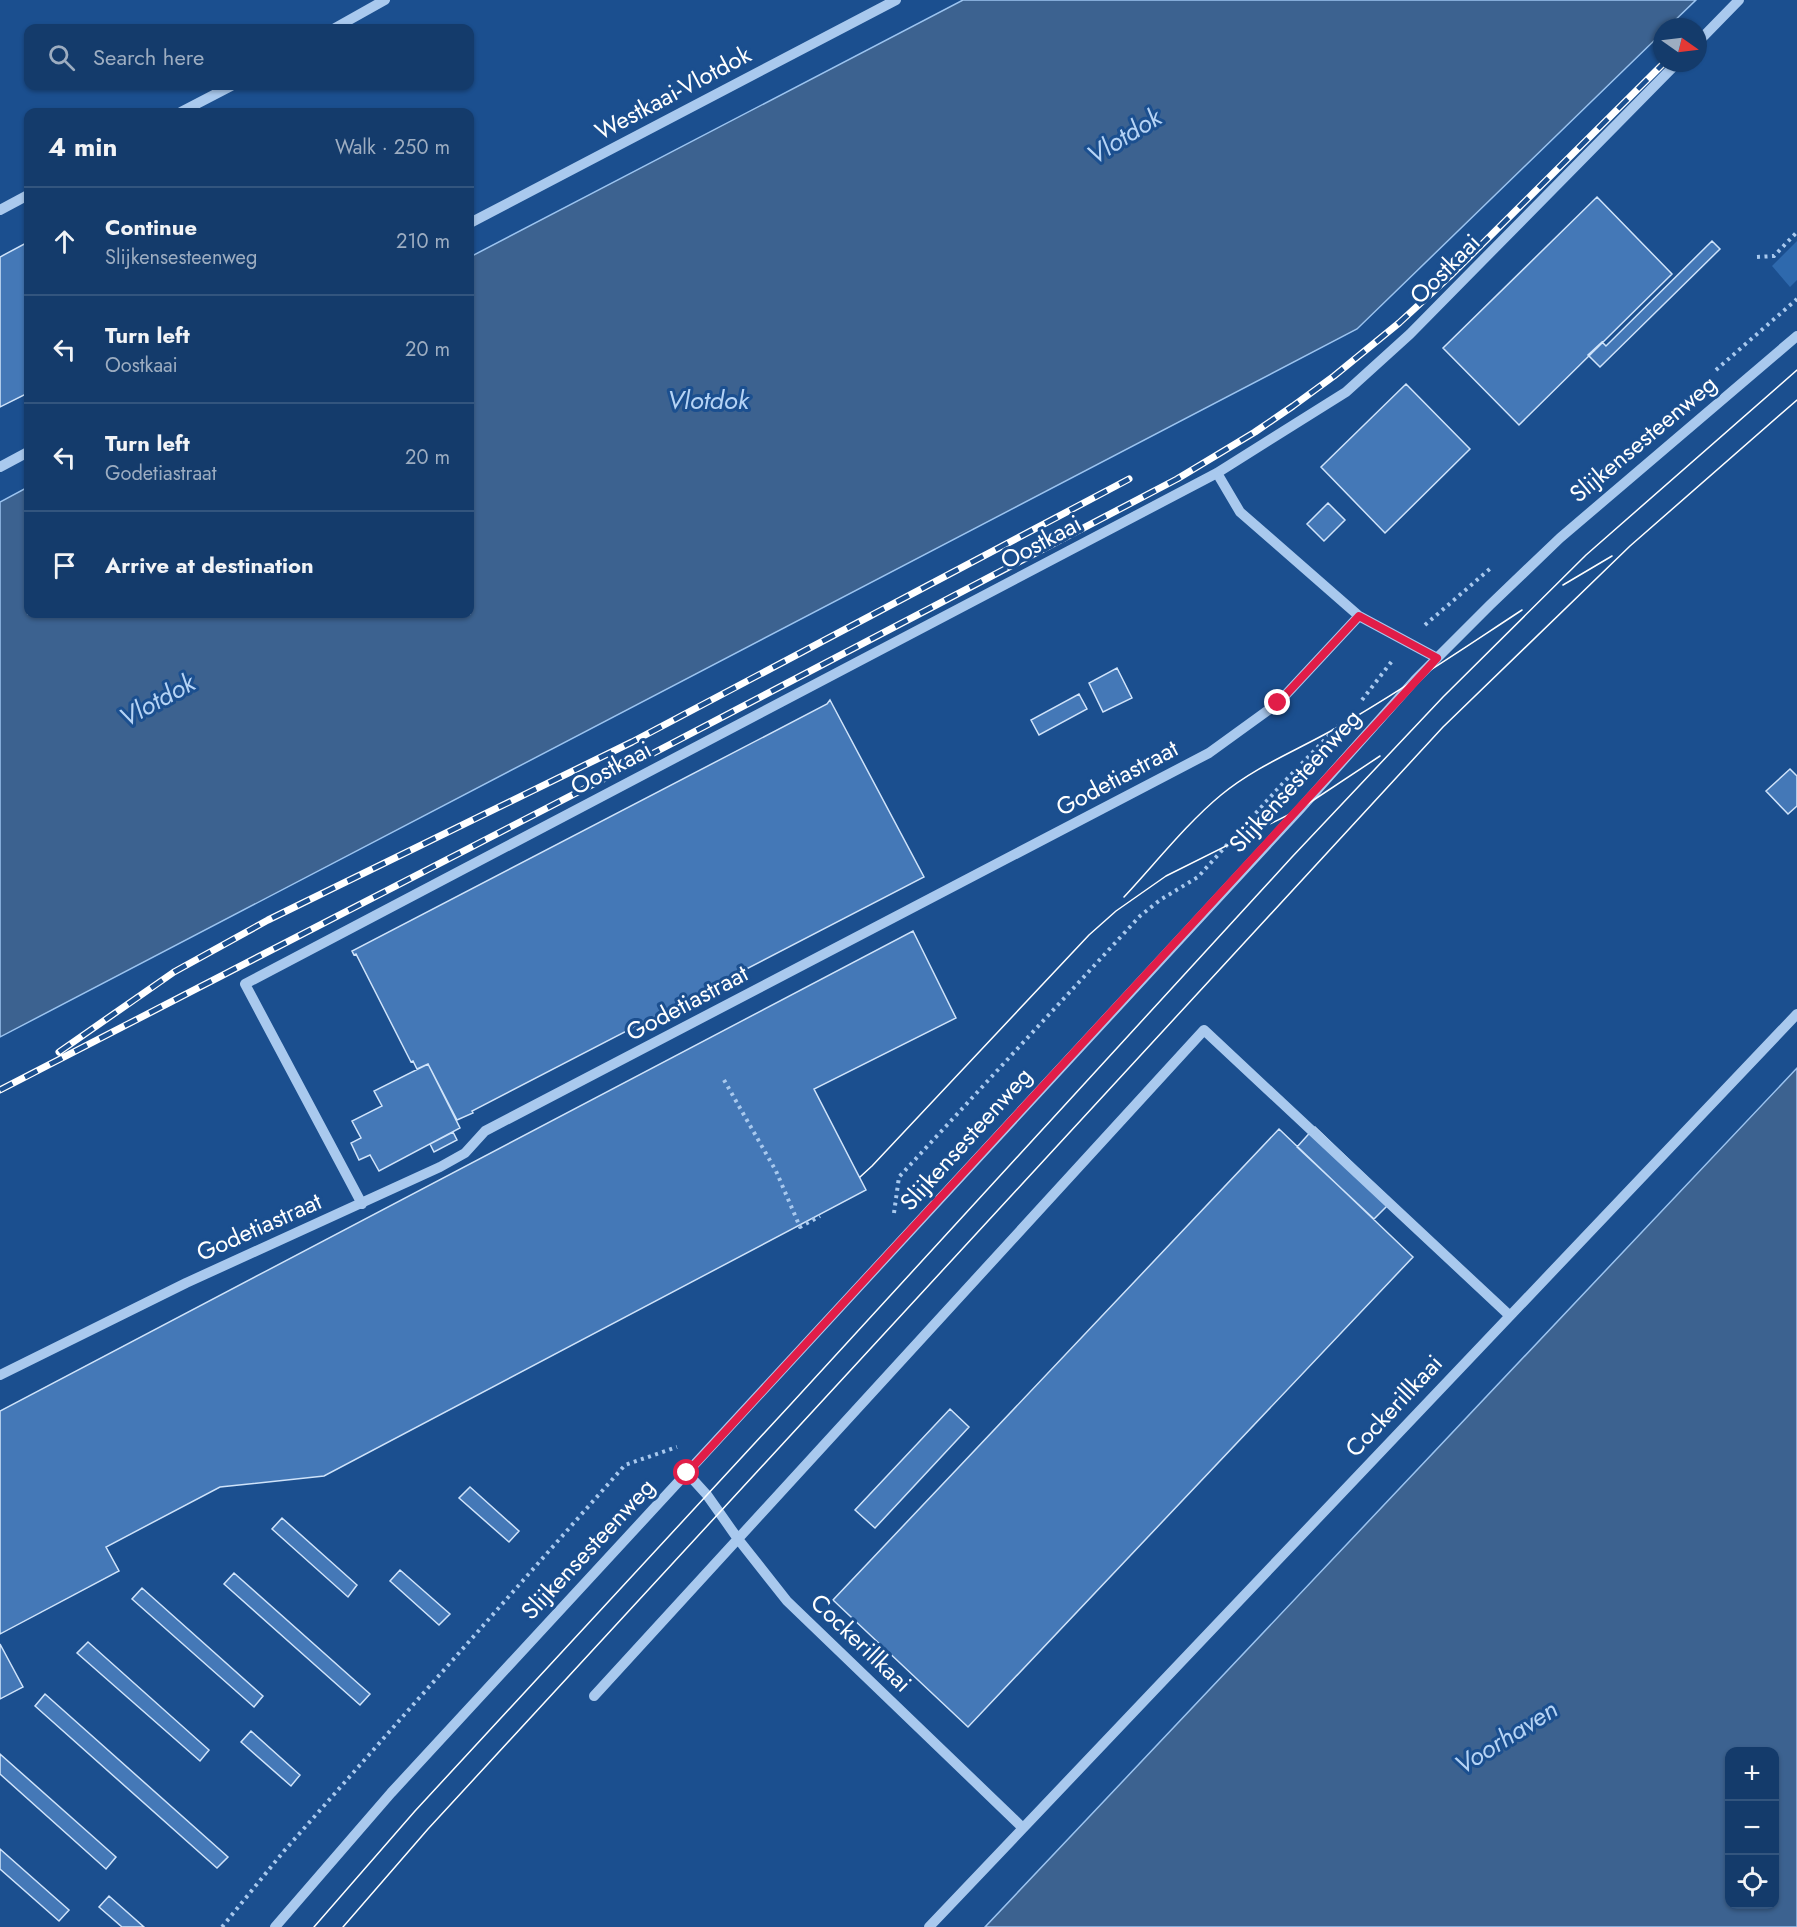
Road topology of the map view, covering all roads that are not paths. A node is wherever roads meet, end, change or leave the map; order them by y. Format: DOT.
graph roads {
  1 [pos="385,0"];
  2 [pos="896,0"];
  3 [pos="1739,0"];
  4 [pos="342,24"];
  5 [pos="1707,33"];
  6 [pos="1668,72"];
  7 [pos="223,90"];
  8 [pos="190,108"];
  9 [pos="24,197"];
  10 [pos="0,210"];
  11 [pos="474,221"];
  12 [pos="1797,336"];
  13 [pos="24,454"];
  14 [pos="0,467"];
  15 [pos="1217,473"];
  16 [pos="1359,616"];
  17 [pos="1437,658"];
  18 [pos="1797,1014"];
  19 [pos="362,1204"];
  20 [pos="1509,1315"];
  21 [pos="0,1375"];
  22 [pos="687,1473"];
  23 [pos="738,1539"];
  24 [pos="594,1696"];
  25 [pos="1023,1828"];
  26 [pos="275,1927"];
  27 [pos="929,1927"];
  1 -- 4 [label="street"];
  2 -- 11 [label="street, Westkaai-Vlotdok"];
  3 -- 5 [label="street"];
  6 -- 15 [label="street, Oostkaai"];
  7 -- 8 [label="street"];
  9 -- 10 [label="street"];
  12 -- 17 [label="street, Slijkensesteenweg"];
  13 -- 14 [label="street"];
  15 -- 16 [label="street"];
  15 -- 19 [label="street, Oostkaai"];
  16 -- 17 [label="street"];
  16 -- 19 [label="street, Godetiastraat"];
  17 -- 22 [label="street, Slijkensesteenweg"];
  18 -- 20 [label="street, Cockerillkaai"];
  19 -- 21 [label="street, Godetiastraat"];
  20 -- 23 [label="street"];
  20 -- 25 [label="street, Cockerillkaai"];
  22 -- 23 [label="street, Cockerillkaai"];
  22 -- 26 [label="street, Slijkensesteenweg"];
  23 -- 24 [label="street"];
  23 -- 25 [label="street, Cockerillkaai"];
  25 -- 27 [label="street, Cockerillkaai"];
}
